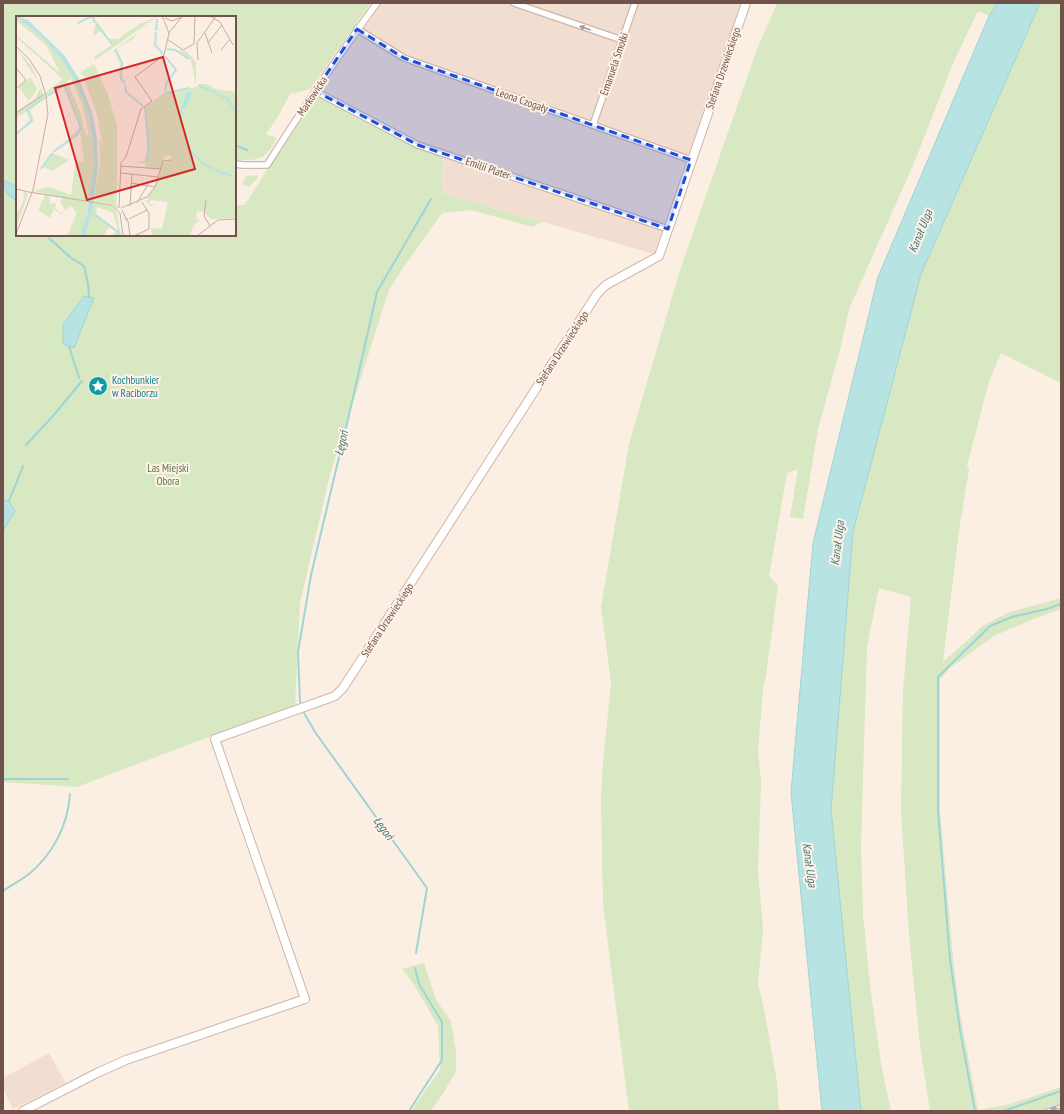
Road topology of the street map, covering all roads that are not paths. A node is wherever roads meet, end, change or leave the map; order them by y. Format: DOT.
graph roads {
  1 [pos="377,3"];
  2 [pos="514,3"];
  3 [pos="635,3"];
  4 [pos="746,3"];
  5 [pos="358,30"];
  6 [pos="622,40"];
  7 [pos="315,91"];
  8 [pos="593,125"];
  9 [pos="691,160"];
  10 [pos="236,164"];
  11 [pos="668,229"];
  12 [pos="23,1111"];
  1 -- 5 [label="street, Markowicka"];
  6 -- 2 [label="street, one-way"];
  3 -- 6 [label="street, Emanuela Smołki"];
  4 -- 9 [label="street, Stefana Drzewieckiego"];
  5 -- 7 [label="street, Markowicka"];
  5 -- 8 [label="street, Leona Czogały"];
  6 -- 8 [label="street, Emanuela Smołki"];
  7 -- 10 [label="street, Markowicka"];
  7 -- 11 [label="street, Emilii Plater"];
  8 -- 9 [label="street, Leona Czogały"];
  9 -- 11 [label="street, Stefana Drzewieckiego"];
  11 -- 12 [label="street, Stefana Drzewieckiego"];
}
